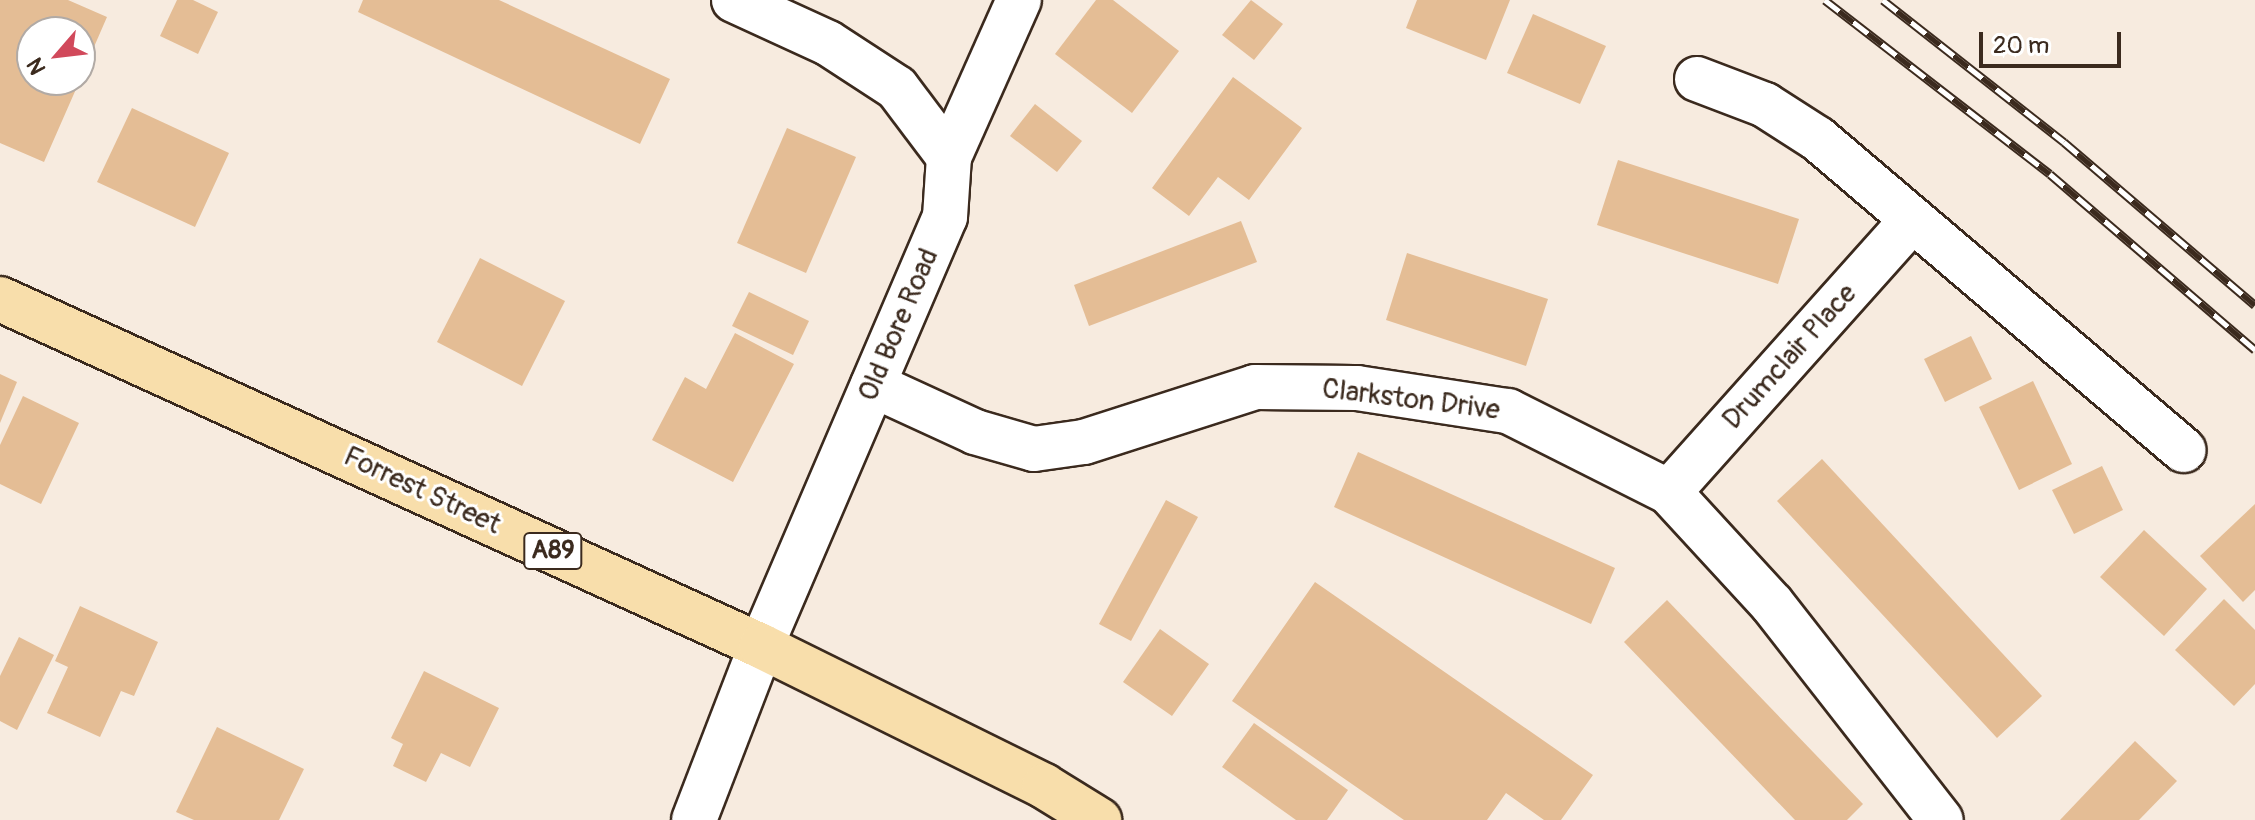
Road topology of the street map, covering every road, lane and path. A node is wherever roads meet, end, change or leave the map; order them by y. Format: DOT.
graph roads {
  1 [pos="734,0"];
  2 [pos="1019,0"];
  3 [pos="1697,79"];
  4 [pos="949,157"];
  5 [pos="1911,221"];
  6 [pos="0,299"];
  7 [pos="873,385"];
  8 [pos="2183,450"];
  9 [pos="1669,492"];
  10 [pos="761,646"];
  11 [pos="694,820"];
  12 [pos="1099,820"];
  13 [pos="1941,820"];
  1 -- 4 [label="street"];
  2 -- 4 [label="street, Old Bore Road"];
  3 -- 5 [label="street"];
  4 -- 7 [label="street, Old Bore Road"];
  5 -- 8 [label="street"];
  5 -- 9 [label="street, Drumclair Place"];
  6 -- 10 [label="main road, Forrest Street / A89"];
  7 -- 9 [label="street, Clarkston Drive"];
  7 -- 10 [label="street, Old Bore Road"];
  9 -- 13 [label="street, Clarkston Drive"];
  10 -- 11 [label="street, Old Bore Road"];
  10 -- 12 [label="main road, Forrest Street / A89"];
}
